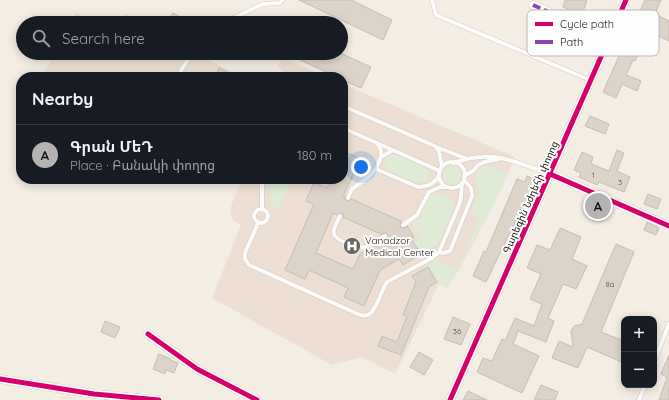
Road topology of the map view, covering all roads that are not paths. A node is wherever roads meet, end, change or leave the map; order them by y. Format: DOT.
graph roads {
  1 [pos="282,0"];
  2 [pos="432,0"];
  3 [pos="626,0"];
  4 [pos="533,5"];
  5 [pos="544,10"];
  6 [pos="622,10"];
  7 [pos="238,16"];
  8 [pos="527,53"];
  9 [pos="533,56"];
  10 [pos="601,56"];
  11 [pos="188,60"];
  12 [pos="180,72"];
  13 [pos="590,80"];
  14 [pos="348,108"];
  15 [pos="348,130"];
  16 [pos="378,143"];
  17 [pos="435,146"];
  18 [pos="393,150"];
  19 [pos="381,158"];
  20 [pos="466,158"];
  21 [pos="503,158"];
  22 [pos="453,163"];
  23 [pos="376,169"];
  24 [pos="440,171"];
  25 [pos="550,174"];
  26 [pos="463,180"];
  27 [pos="262,184"];
  28 [pos="447,187"];
  29 [pos="348,198"];
  30 [pos="262,208"];
  31 [pos="340,216"];
  32 [pos="258,223"];
  33 [pos="403,225"];
  34 [pos="669,226"];
  35 [pos="385,236"];
  36 [pos="439,252"];
  37 [pos="669,324"];
  38 [pos="148,334"];
  39 [pos="657,354"];
  40 [pos="0,379"];
  41 [pos="644,388"];
  42 [pos="159,400"];
  43 [pos="258,400"];
  44 [pos="450,400"];
  45 [pos="639,400"];
  1 -- 7 [label="lane"];
  2 -- 8 [label="lane"];
  3 -- 6 [label="street, Գարեգին Նժդեհի փողոց"];
  4 -- 5 [label="street"];
  9 -- 13 [label="lane"];
  10 -- 13 [label="street, Գարեգին Նժդեհի փողոց"];
  11 -- 12 [label="lane"];
  13 -- 25 [label="street, Գարեգին Նժդեհի փողոց"];
  14 -- 17 [label="lane"];
  15 -- 16 [label="lane"];
  16 -- 18 [label="lane"];
  16 -- 19 [label="lane"];
  17 -- 20 [label="lane"];
  17 -- 24 [label="lane"];
  18 -- 19 [label="lane"];
  18 -- 24 [label="lane"];
  19 -- 23 [label="lane"];
  20 -- 21 [label="lane"];
  20 -- 22 [label="lane"];
  21 -- 25 [label="lane"];
  21 -- 26 [label="lane"];
  22 -- 24 [label="lane"];
  22 -- 26 [label="lane"];
  23 -- 24 [label="lane"];
  23 -- 29 [label="lane"];
  24 -- 28 [label="lane"];
  25 -- 34 [label="street"];
  25 -- 44 [label="street, Գարեգին Նժդեհի փողոց"];
  26 -- 28 [label="lane"];
  26 -- 36 [label="lane"];
  26 -- 36 [label="lane"];
  27 -- 30 [label="lane"];
  28 -- 33 [label="lane"];
  30 -- 32 [label="lane"];
  30 -- 32 [label="lane"];
  31 -- 35 [label="lane"];
  32 -- 36 [label="lane"];
  37 -- 39 [label="lane"];
  38 -- 43 [label="street"];
  40 -- 42 [label="street"];
  41 -- 45 [label="lane"];
}
